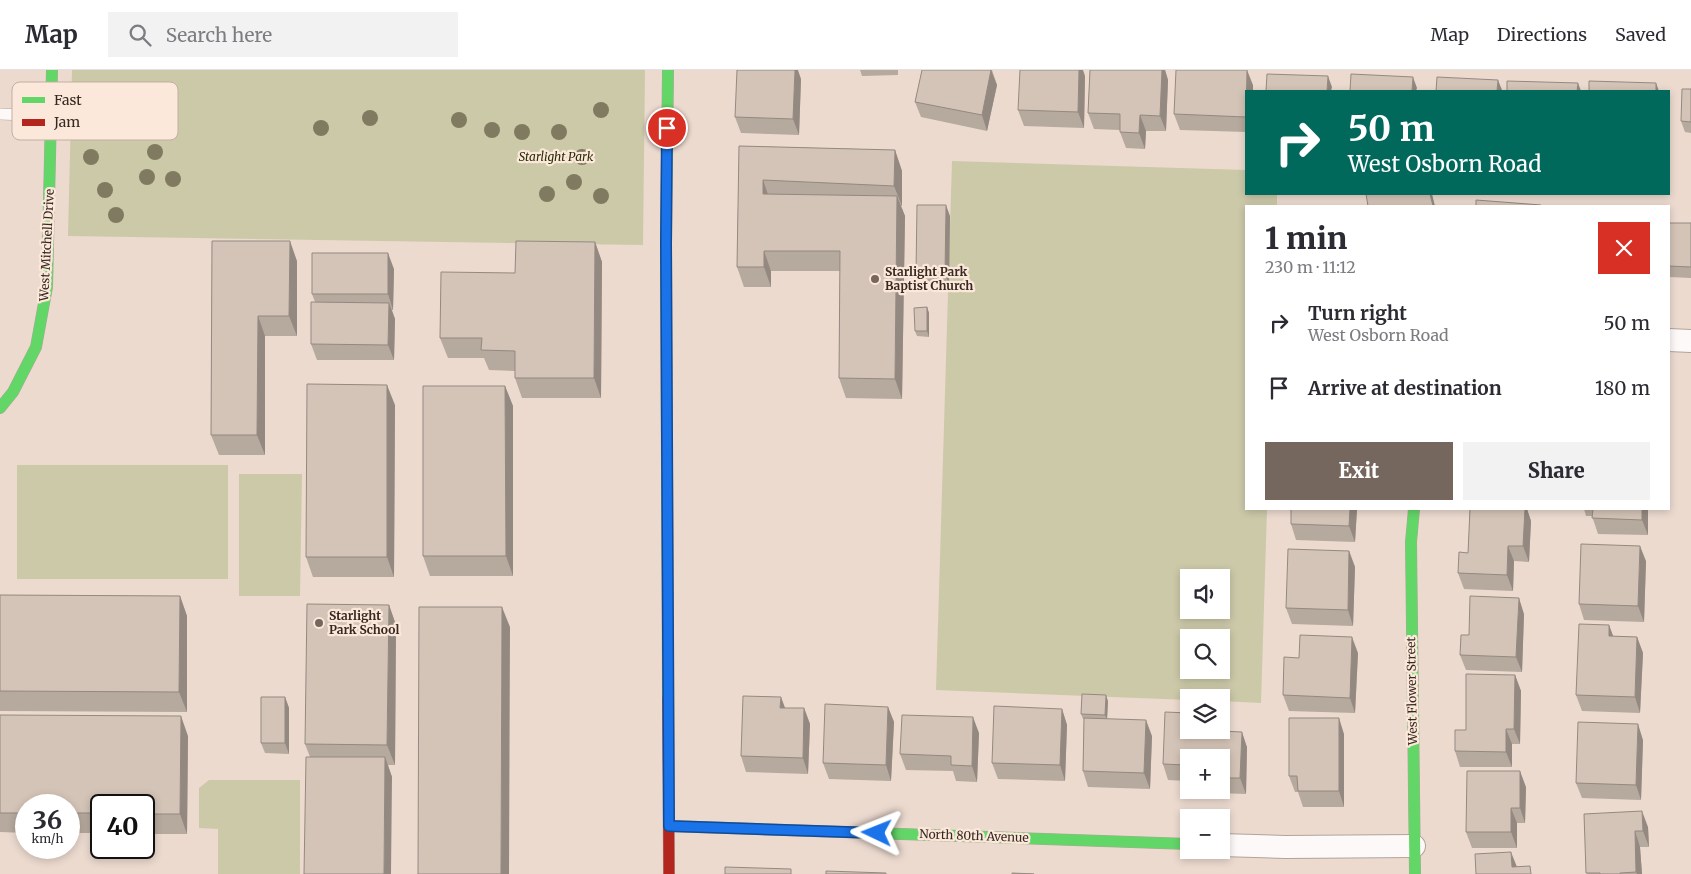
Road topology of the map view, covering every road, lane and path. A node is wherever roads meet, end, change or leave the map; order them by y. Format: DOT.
graph roads {
  1 [pos="668,70"];
  2 [pos="50,140"];
  3 [pos="1670,340"];
  4 [pos="1691,341"];
  5 [pos="0,408"];
  6 [pos="1414,510"];
  7 [pos="669,826"];
  8 [pos="1180,844"];
  9 [pos="1230,845"];
  10 [pos="1414,846"];
  11 [pos="669,874"];
  12 [pos="1415,874"];
  1 -- 7 [label="street"];
  2 -- 5 [label="street, West Mitchell Drive"];
  3 -- 4 [label="street"];
  6 -- 10 [label="street, West Flower Street"];
  7 -- 8 [label="street, North 80th Avenue"];
  7 -- 11 [label="street"];
  9 -- 10 [label="street"];
  10 -- 12 [label="street, West Flower Street"];
}
